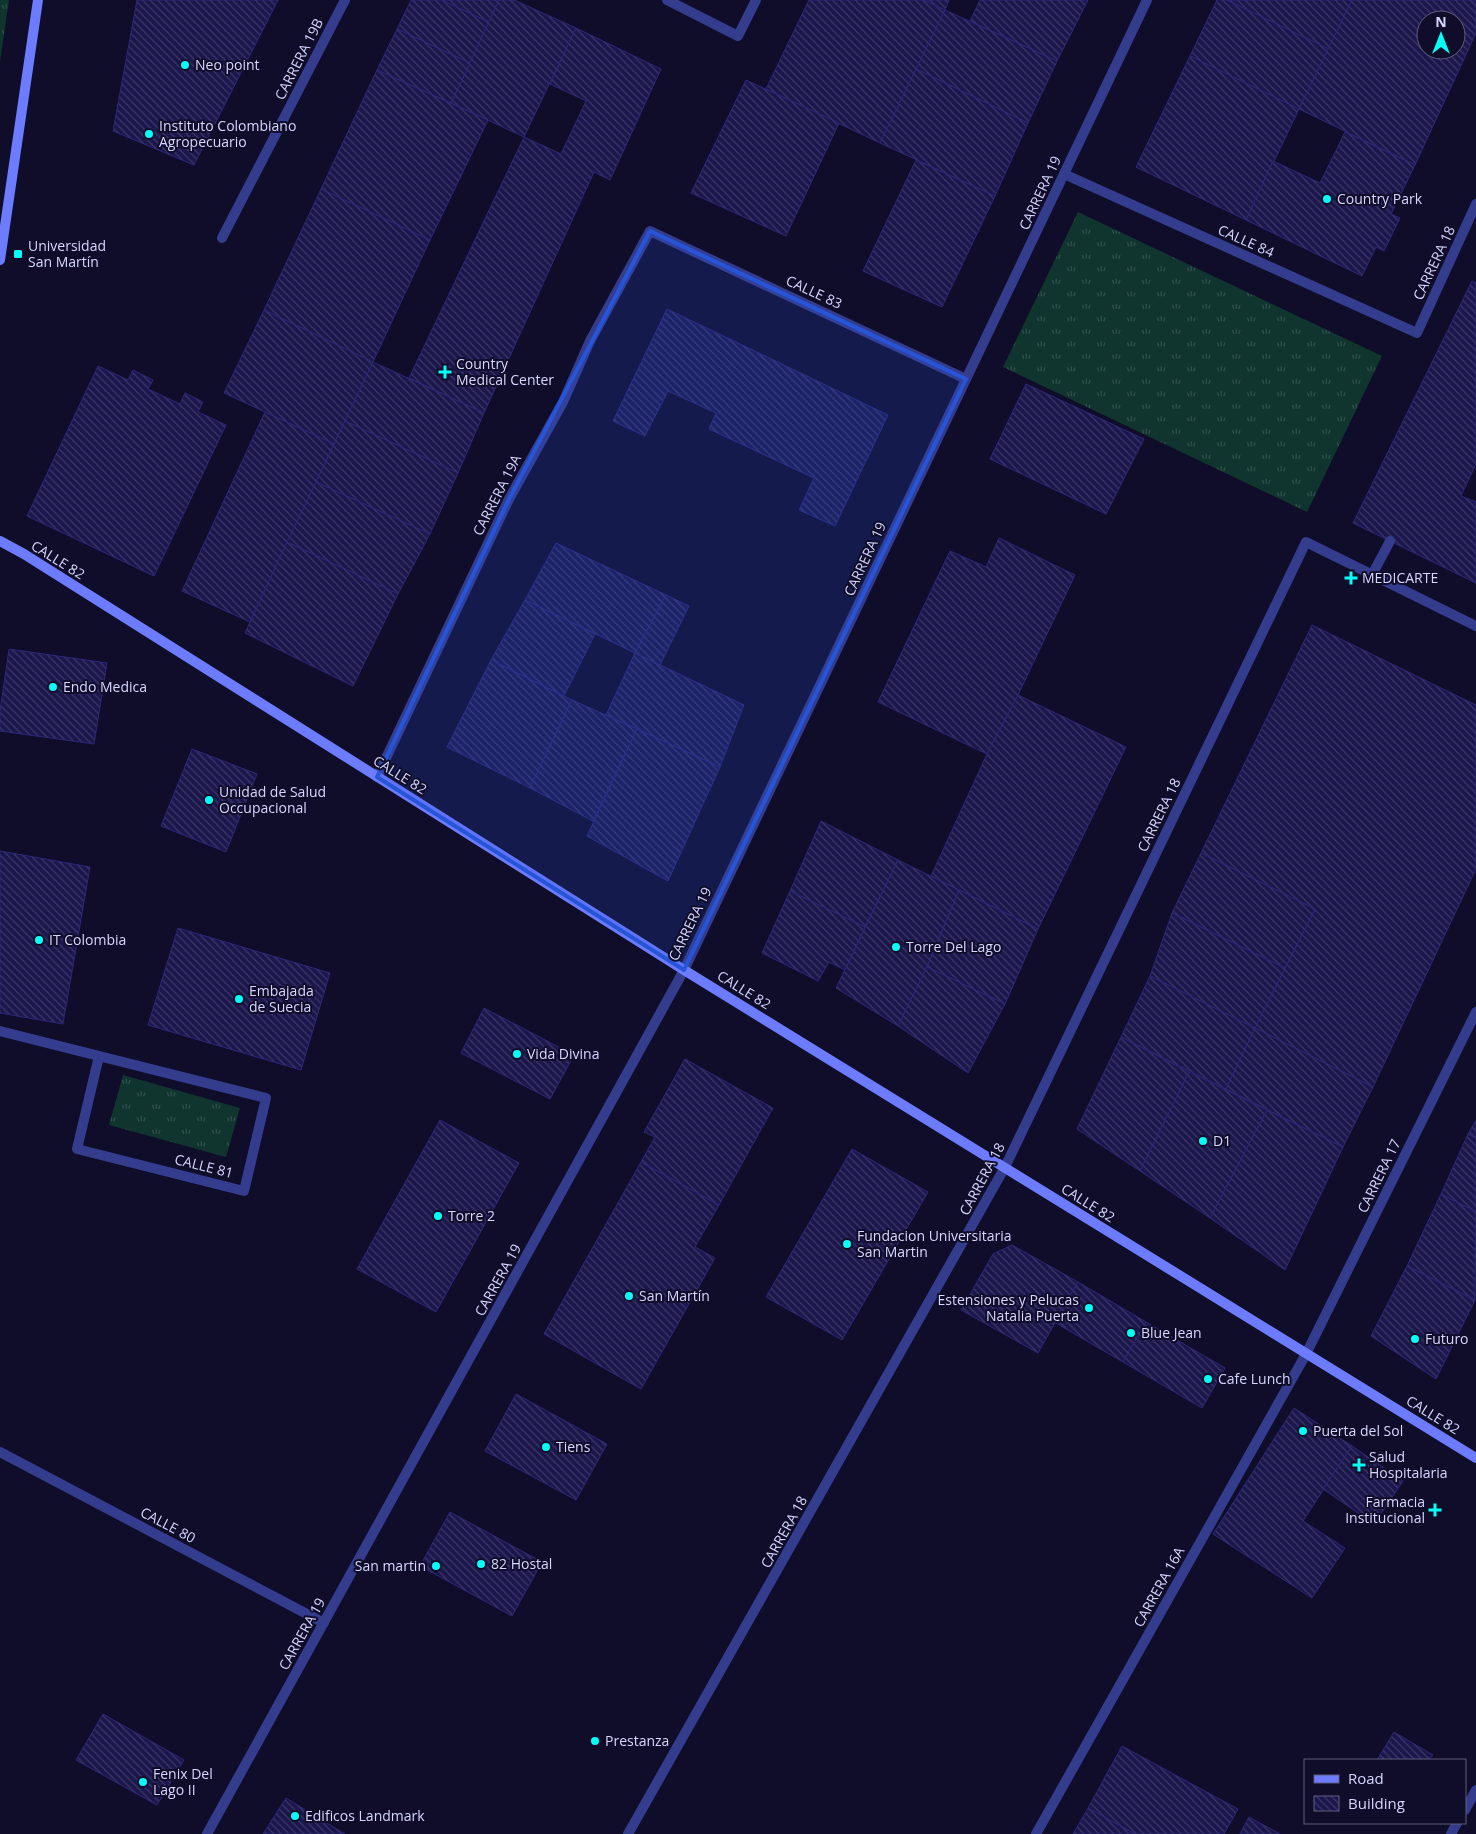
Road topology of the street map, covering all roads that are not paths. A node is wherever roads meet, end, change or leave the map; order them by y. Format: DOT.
graph roads {
  1 [pos="38,0"];
  2 [pos="345,0"];
  3 [pos="667,0"];
  4 [pos="756,0"];
  5 [pos="1148,0"];
  6 [pos="1064,174"];
  7 [pos="1476,204"];
  8 [pos="650,231"];
  9 [pos="222,238"];
  10 [pos="0,260"];
  11 [pos="1416,333"];
  12 [pos="966,379"];
  13 [pos="0,541"];
  14 [pos="1390,541"];
  15 [pos="1372,575"];
  16 [pos="1476,626"];
  17 [pos="377,777"];
  18 [pos="684,970"];
  19 [pos="1476,1012"];
  20 [pos="0,1032"];
  21 [pos="99,1056"];
  22 [pos="1005,1167"];
  23 [pos="1306,1354"];
  24 [pos="0,1452"];
  25 [pos="1476,1458"];
  26 [pos="324,1623"];
  27 [pos="1476,1790"];
  28 [pos="1466,1808"];
  29 [pos="207,1834"];
  30 [pos="628,1834"];
  31 [pos="1036,1834"];
  1 -- 10 [label="main road"];
  2 -- 9 [label="street, CARRERA 19B"];
  3 -- 4 [label="street"];
  5 -- 6 [label="street, CARRERA 19"];
  6 -- 11 [label="street, CALLE 84"];
  6 -- 12 [label="street, CARRERA 19"];
  7 -- 11 [label="street, CARRERA 18"];
  8 -- 12 [label="street, CALLE 83"];
  8 -- 17 [label="street, CARRERA 19A"];
  12 -- 18 [label="street, CARRERA 19"];
  13 -- 17 [label="main road, CALLE 82"];
  14 -- 15 [label="street"];
  15 -- 16 [label="street"];
  15 -- 22 [label="street, CARRERA 18"];
  17 -- 18 [label="main road, CALLE 82"];
  18 -- 22 [label="main road, CALLE 82"];
  18 -- 26 [label="street, CARRERA 19"];
  19 -- 23 [label="street, CARRERA 17"];
  20 -- 21 [label="street, CALLE 81"];
  21 -- 21 [label="street, CALLE 81"];
  22 -- 23 [label="main road, CALLE 82"];
  22 -- 30 [label="street, CARRERA 18"];
  23 -- 25 [label="main road, CALLE 82"];
  23 -- 31 [label="street, CARRERA 16A"];
  24 -- 26 [label="street, CALLE 80"];
  26 -- 29 [label="street, CARRERA 19"];
  27 -- 28 [label="street"];
}
